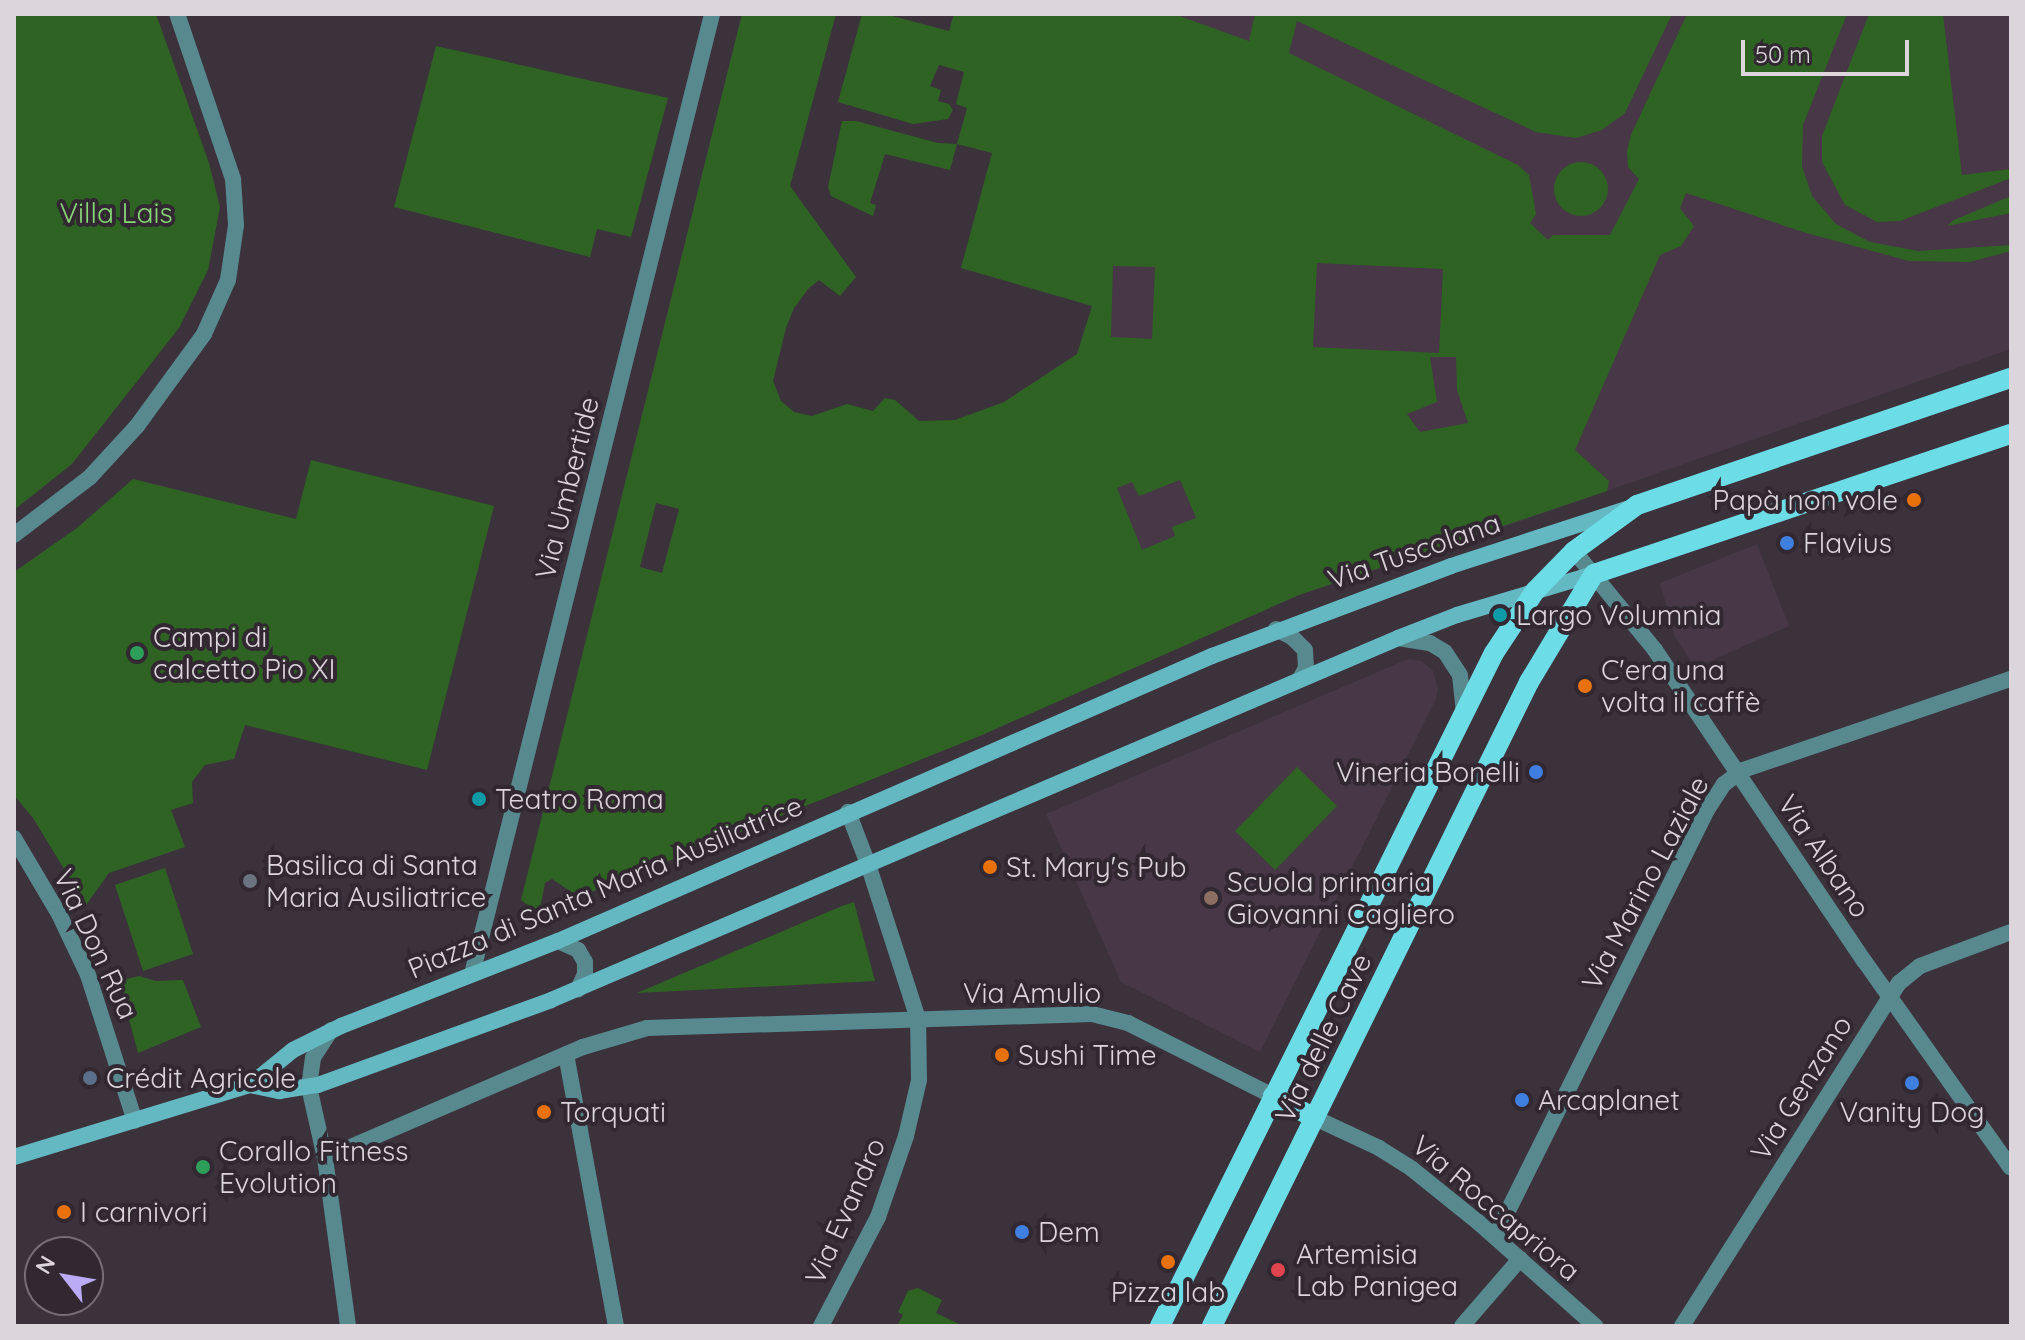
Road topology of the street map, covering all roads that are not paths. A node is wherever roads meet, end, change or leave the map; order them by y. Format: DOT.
graph roads {
  1 [pos="177,14"];
  2 [pos="712,14"];
  3 [pos="2011,378"];
  4 [pos="2011,434"];
  5 [pos="1637,505"];
  6 [pos="14,535"];
  7 [pos="1574,551"];
  8 [pos="1594,574"];
  9 [pos="1535,591"];
  10 [pos="1276,629"];
  11 [pos="1398,638"];
  12 [pos="1300,679"];
  13 [pos="2011,679"];
  14 [pos="1464,713"];
  15 [pos="1736,773"];
  16 [pos="848,812"];
  17 [pos="14,838"];
  18 [pos="868,864"];
  19 [pos="2011,932"];
  20 [pos="558,941"];
  21 [pos="472,974"];
  22 [pos="578,990"];
  23 [pos="1890,996"];
  24 [pos="918,1019"];
  25 [pos="331,1030"];
  26 [pos="566,1054"];
  27 [pos="250,1085"];
  28 [pos="309,1087"];
  29 [pos="1273,1096"];
  30 [pos="1315,1118"];
  31 [pos="135,1121"];
  32 [pos="14,1157"];
  33 [pos="325,1158"];
  34 [pos="2011,1168"];
  35 [pos="1495,1237"];
  36 [pos="1520,1259"];
  37 [pos="348,1326"];
  38 [pos="616,1326"];
  39 [pos="821,1326"];
  40 [pos="1160,1326"];
  41 [pos="1212,1326"];
  42 [pos="1462,1326"];
  43 [pos="1595,1326"];
  44 [pos="1682,1326"];
  1 -- 6 [label="street"];
  2 -- 21 [label="street, Via Umbertide"];
  3 -- 5 [label="main road, Via Tuscolana"];
  4 -- 8 [label="main road"];
  5 -- 7 [label="main road"];
  5 -- 10 [label="main road, Via Tuscolana"];
  7 -- 8 [label="street"];
  7 -- 9 [label="main road"];
  8 -- 9 [label="main road"];
  8 -- 15 [label="street, Via Albano"];
  8 -- 30 [label="main road, Via delle Cave"];
  9 -- 11 [label="main road"];
  9 -- 14 [label="main road"];
  10 -- 12 [label="street"];
  10 -- 16 [label="main road, Via Tuscolana"];
  11 -- 12 [label="main road"];
  11 -- 14 [label="street"];
  12 -- 18 [label="main road"];
  13 -- 15 [label="street, Via Marino Laziale"];
  14 -- 29 [label="main road, Via delle Cave"];
  15 -- 23 [label="street, Via Albano"];
  15 -- 35 [label="street, Via Marino Laziale"];
  16 -- 18 [label="street, Piazza di Santa Maria Ausiliatrice"];
  16 -- 20 [label="main road, Piazza di Santa Maria Ausiliatrice"];
  17 -- 31 [label="street, Via Don Rua"];
  18 -- 22 [label="main road"];
  18 -- 24 [label="street, Piazza di Santa Maria Ausiliatrice"];
  19 -- 23 [label="street, Via Genzano"];
  20 -- 21 [label="main road, Piazza di Santa Maria Ausiliatrice"];
  20 -- 22 [label="street"];
  21 -- 25 [label="main road, Piazza di Santa Maria Ausiliatrice"];
  22 -- 28 [label="main road"];
  23 -- 34 [label="street, Via Albano"];
  23 -- 44 [label="street, Via Genzano"];
  24 -- 26 [label="street"];
  24 -- 29 [label="street, Via Amulio"];
  24 -- 39 [label="street, Via Evandro"];
  25 -- 27 [label="main road"];
  25 -- 28 [label="street"];
  26 -- 33 [label="street"];
  26 -- 38 [label="street"];
  27 -- 28 [label="main road"];
  27 -- 31 [label="main road"];
  28 -- 33 [label="street"];
  29 -- 30 [label="main road"];
  29 -- 40 [label="main road, Via delle Cave"];
  30 -- 35 [label="street, Via Roccapriora"];
  30 -- 41 [label="main road, Via delle Cave"];
  31 -- 32 [label="main road"];
  33 -- 37 [label="street"];
  35 -- 36 [label="street, Via Roccapriora"];
  36 -- 42 [label="street"];
  36 -- 43 [label="street, Via Roccapriora"];
}
